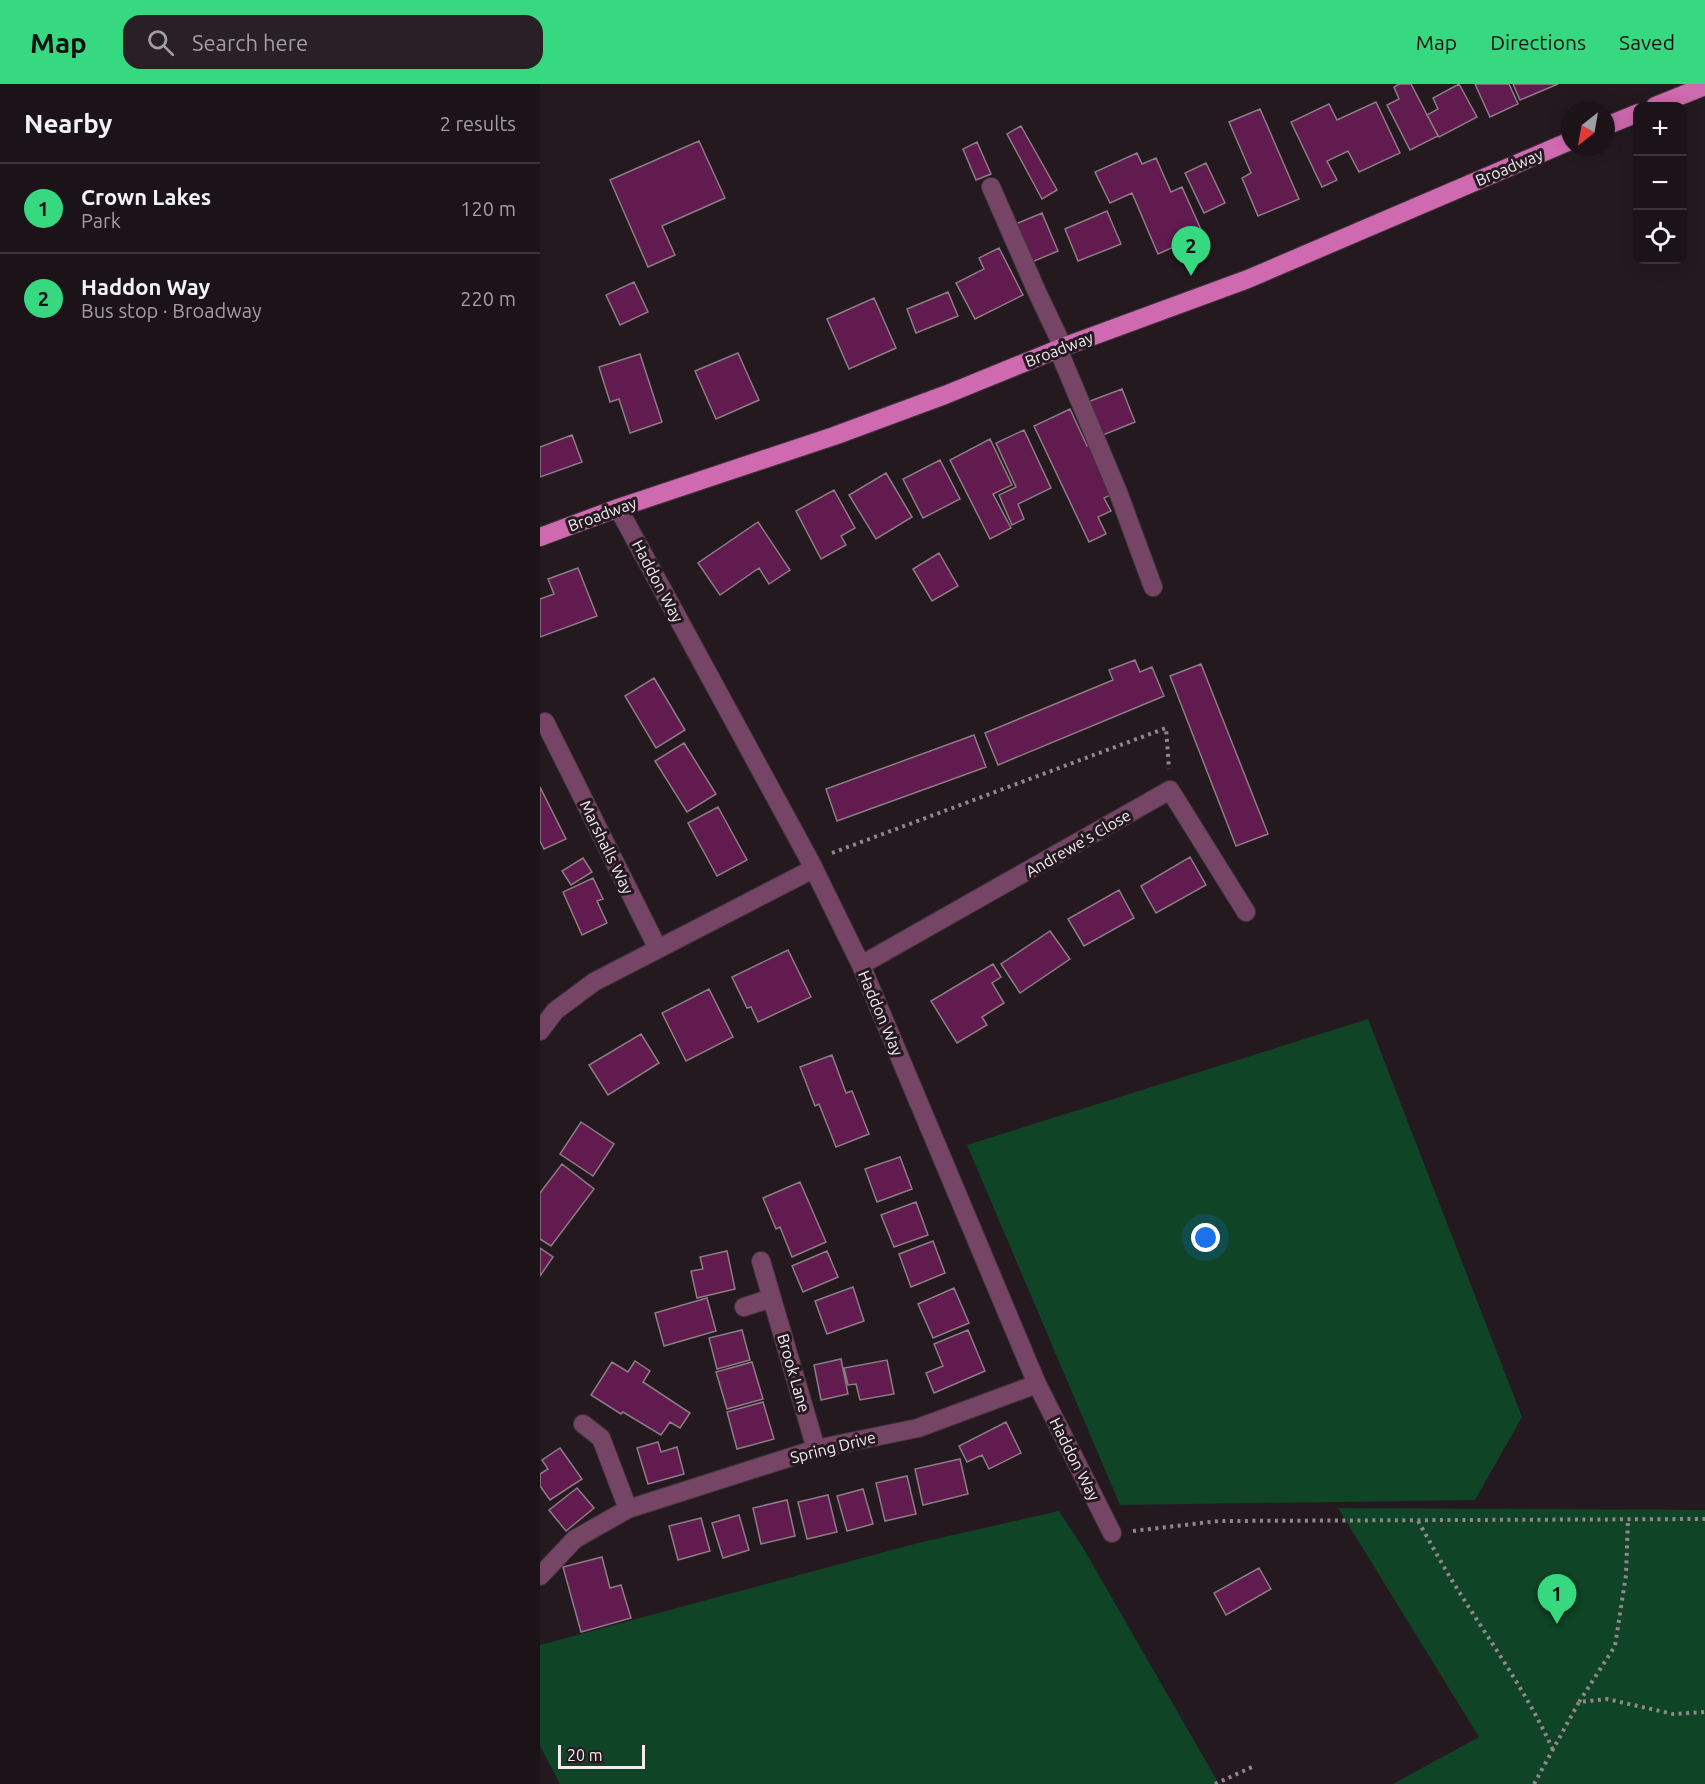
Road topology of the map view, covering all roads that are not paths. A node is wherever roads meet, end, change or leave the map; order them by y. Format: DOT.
graph roads {
  1 [pos="1705,86"];
  2 [pos="1665,102"];
  3 [pos="1633,115"];
  4 [pos="1615,122"];
  5 [pos="1561,145"];
  6 [pos="991,187"];
  7 [pos="1061,348"];
  8 [pos="618,508"];
  9 [pos="540,537"];
  10 [pos="1153,587"];
  11 [pos="545,722"];
  12 [pos="548,748"];
  13 [pos="812,865"];
  14 [pos="1246,912"];
  15 [pos="658,949"];
  16 [pos="861,965"];
  17 [pos="540,1031"];
  18 [pos="761,1261"];
  19 [pos="772,1298"];
  20 [pos="744,1307"];
  21 [pos="1037,1384"];
  22 [pos="583,1424"];
  23 [pos="816,1449"];
  24 [pos="628,1509"];
  25 [pos="1112,1533"];
  26 [pos="540,1576"];
  1 -- 2 [label="main road"];
  3 -- 4 [label="main road"];
  5 -- 7 [label="main road, Broadway"];
  6 -- 7 [label="street"];
  7 -- 8 [label="main road, Broadway"];
  7 -- 10 [label="street"];
  8 -- 9 [label="main road, Broadway"];
  8 -- 13 [label="street, Haddon Way"];
  11 -- 12 [label="street, Marshalls Way"];
  12 -- 15 [label="street, Marshalls Way"];
  13 -- 15 [label="street"];
  13 -- 16 [label="street, Haddon Way"];
  14 -- 16 [label="street, Andrewe's Close"];
  15 -- 17 [label="street"];
  16 -- 21 [label="street, Haddon Way"];
  18 -- 19 [label="street, Brook Lane"];
  19 -- 20 [label="street"];
  19 -- 23 [label="street, Brook Lane"];
  21 -- 23 [label="street, Spring Drive"];
  21 -- 25 [label="street, Haddon Way"];
  22 -- 24 [label="street"];
  23 -- 24 [label="street, Spring Drive"];
  24 -- 26 [label="street, Spring Drive"];
}
